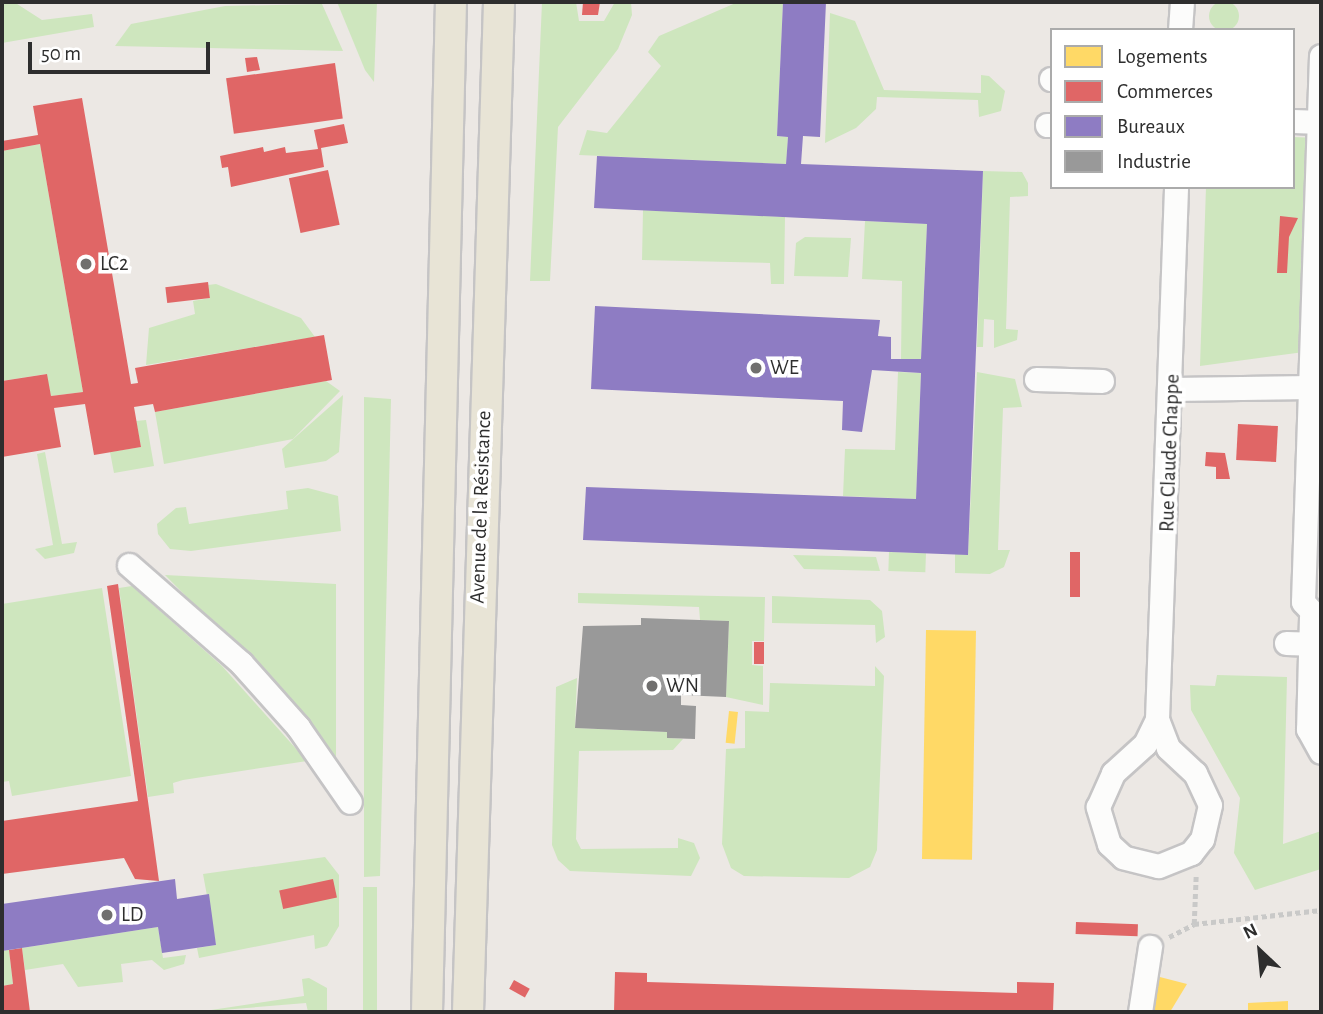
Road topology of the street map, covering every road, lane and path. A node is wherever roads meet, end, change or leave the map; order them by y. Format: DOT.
graph roads {
  1 [pos="451,2"];
  2 [pos="499,2"];
  3 [pos="1182,2"];
  4 [pos="1181,28"];
  5 [pos="1321,56"];
  6 [pos="1295,121"];
  7 [pos="1320,122"];
  8 [pos="1176,189"];
  9 [pos="1036,379"];
  10 [pos="1102,380"];
  11 [pos="1310,387"];
  12 [pos="1173,389"];
  13 [pos="129,565"];
  14 [pos="1316,619"];
  15 [pos="1286,643"];
  16 [pos="1310,644"];
  17 [pos="1157,719"];
  18 [pos="1321,752"];
  19 [pos="350,802"];
  20 [pos="1191,853"];
  21 [pos="1321,911"];
  22 [pos="1195,924"];
  23 [pos="1150,947"];
  24 [pos="427,1012"];
  25 [pos="468,1012"];
  26 [pos="1140,1012"];
  1 -- 24 [label="main road, Avenue de la Résistance"];
  2 -- 25 [label="main road, Avenue de la Résistance"];
  3 -- 4 [label="street"];
  5 -- 7 [label="street"];
  6 -- 7 [label="street"];
  7 -- 11 [label="street"];
  8 -- 12 [label="street, Rue Claude Chappe"];
  9 -- 10 [label="street"];
  11 -- 12 [label="street"];
  11 -- 14 [label="street"];
  12 -- 17 [label="street, Rue Claude Chappe"];
  13 -- 19 [label="street"];
  14 -- 16 [label="street"];
  15 -- 16 [label="street"];
  16 -- 18 [label="street"];
  17 -- 20 [label="street"];
  17 -- 20 [label="street"];
  20 -- 22 [label="path"];
  21 -- 22 [label="path"];
  22 -- 23 [label="path"];
  23 -- 26 [label="street"];
}
